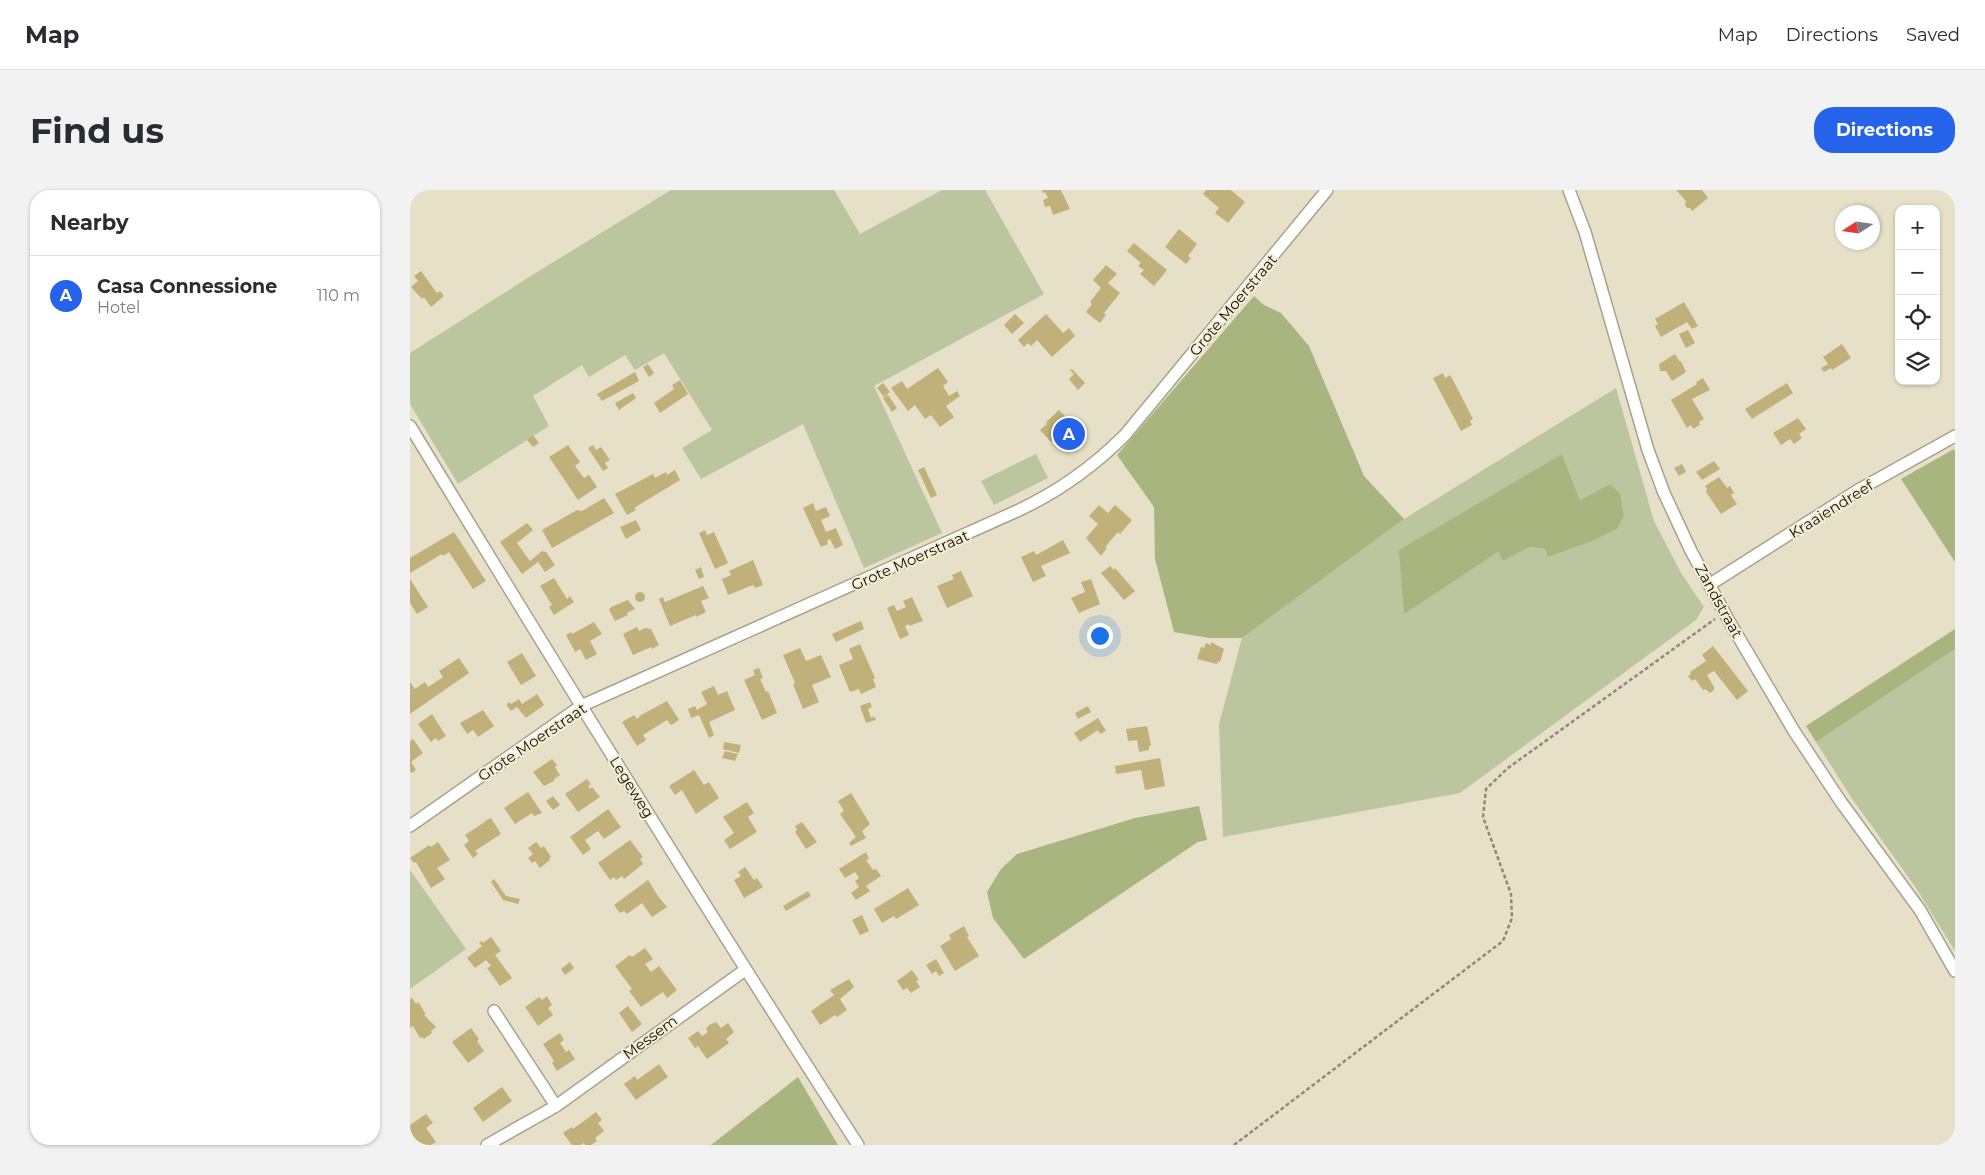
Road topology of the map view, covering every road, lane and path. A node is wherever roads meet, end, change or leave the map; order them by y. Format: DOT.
graph roads {
  1 [pos="1327,190"];
  2 [pos="1569,190"];
  3 [pos="410,426"];
  4 [pos="1955,436"];
  5 [pos="1709,585"];
  6 [pos="1724,612"];
  7 [pos="581,706"];
  8 [pos="410,826"];
  9 [pos="745,970"];
  10 [pos="1955,971"];
  11 [pos="494,1011"];
  12 [pos="556,1106"];
  13 [pos="487,1145"];
  14 [pos="858,1145"];
  15 [pos="1234,1145"];
  1 -- 7 [label="street, Grote Moerstraat"];
  2 -- 5 [label="street, Zandstraat"];
  3 -- 7 [label="street, Legeweg"];
  4 -- 5 [label="street, Kraaiendreef"];
  5 -- 6 [label="street, Zandstraat"];
  6 -- 10 [label="street, Zandstraat"];
  6 -- 15 [label="path"];
  7 -- 8 [label="street, Grote Moerstraat"];
  7 -- 9 [label="street, Legeweg"];
  9 -- 12 [label="street, Messem"];
  9 -- 14 [label="street, Legeweg"];
  11 -- 12 [label="street"];
  12 -- 13 [label="street, Messem"];
}
